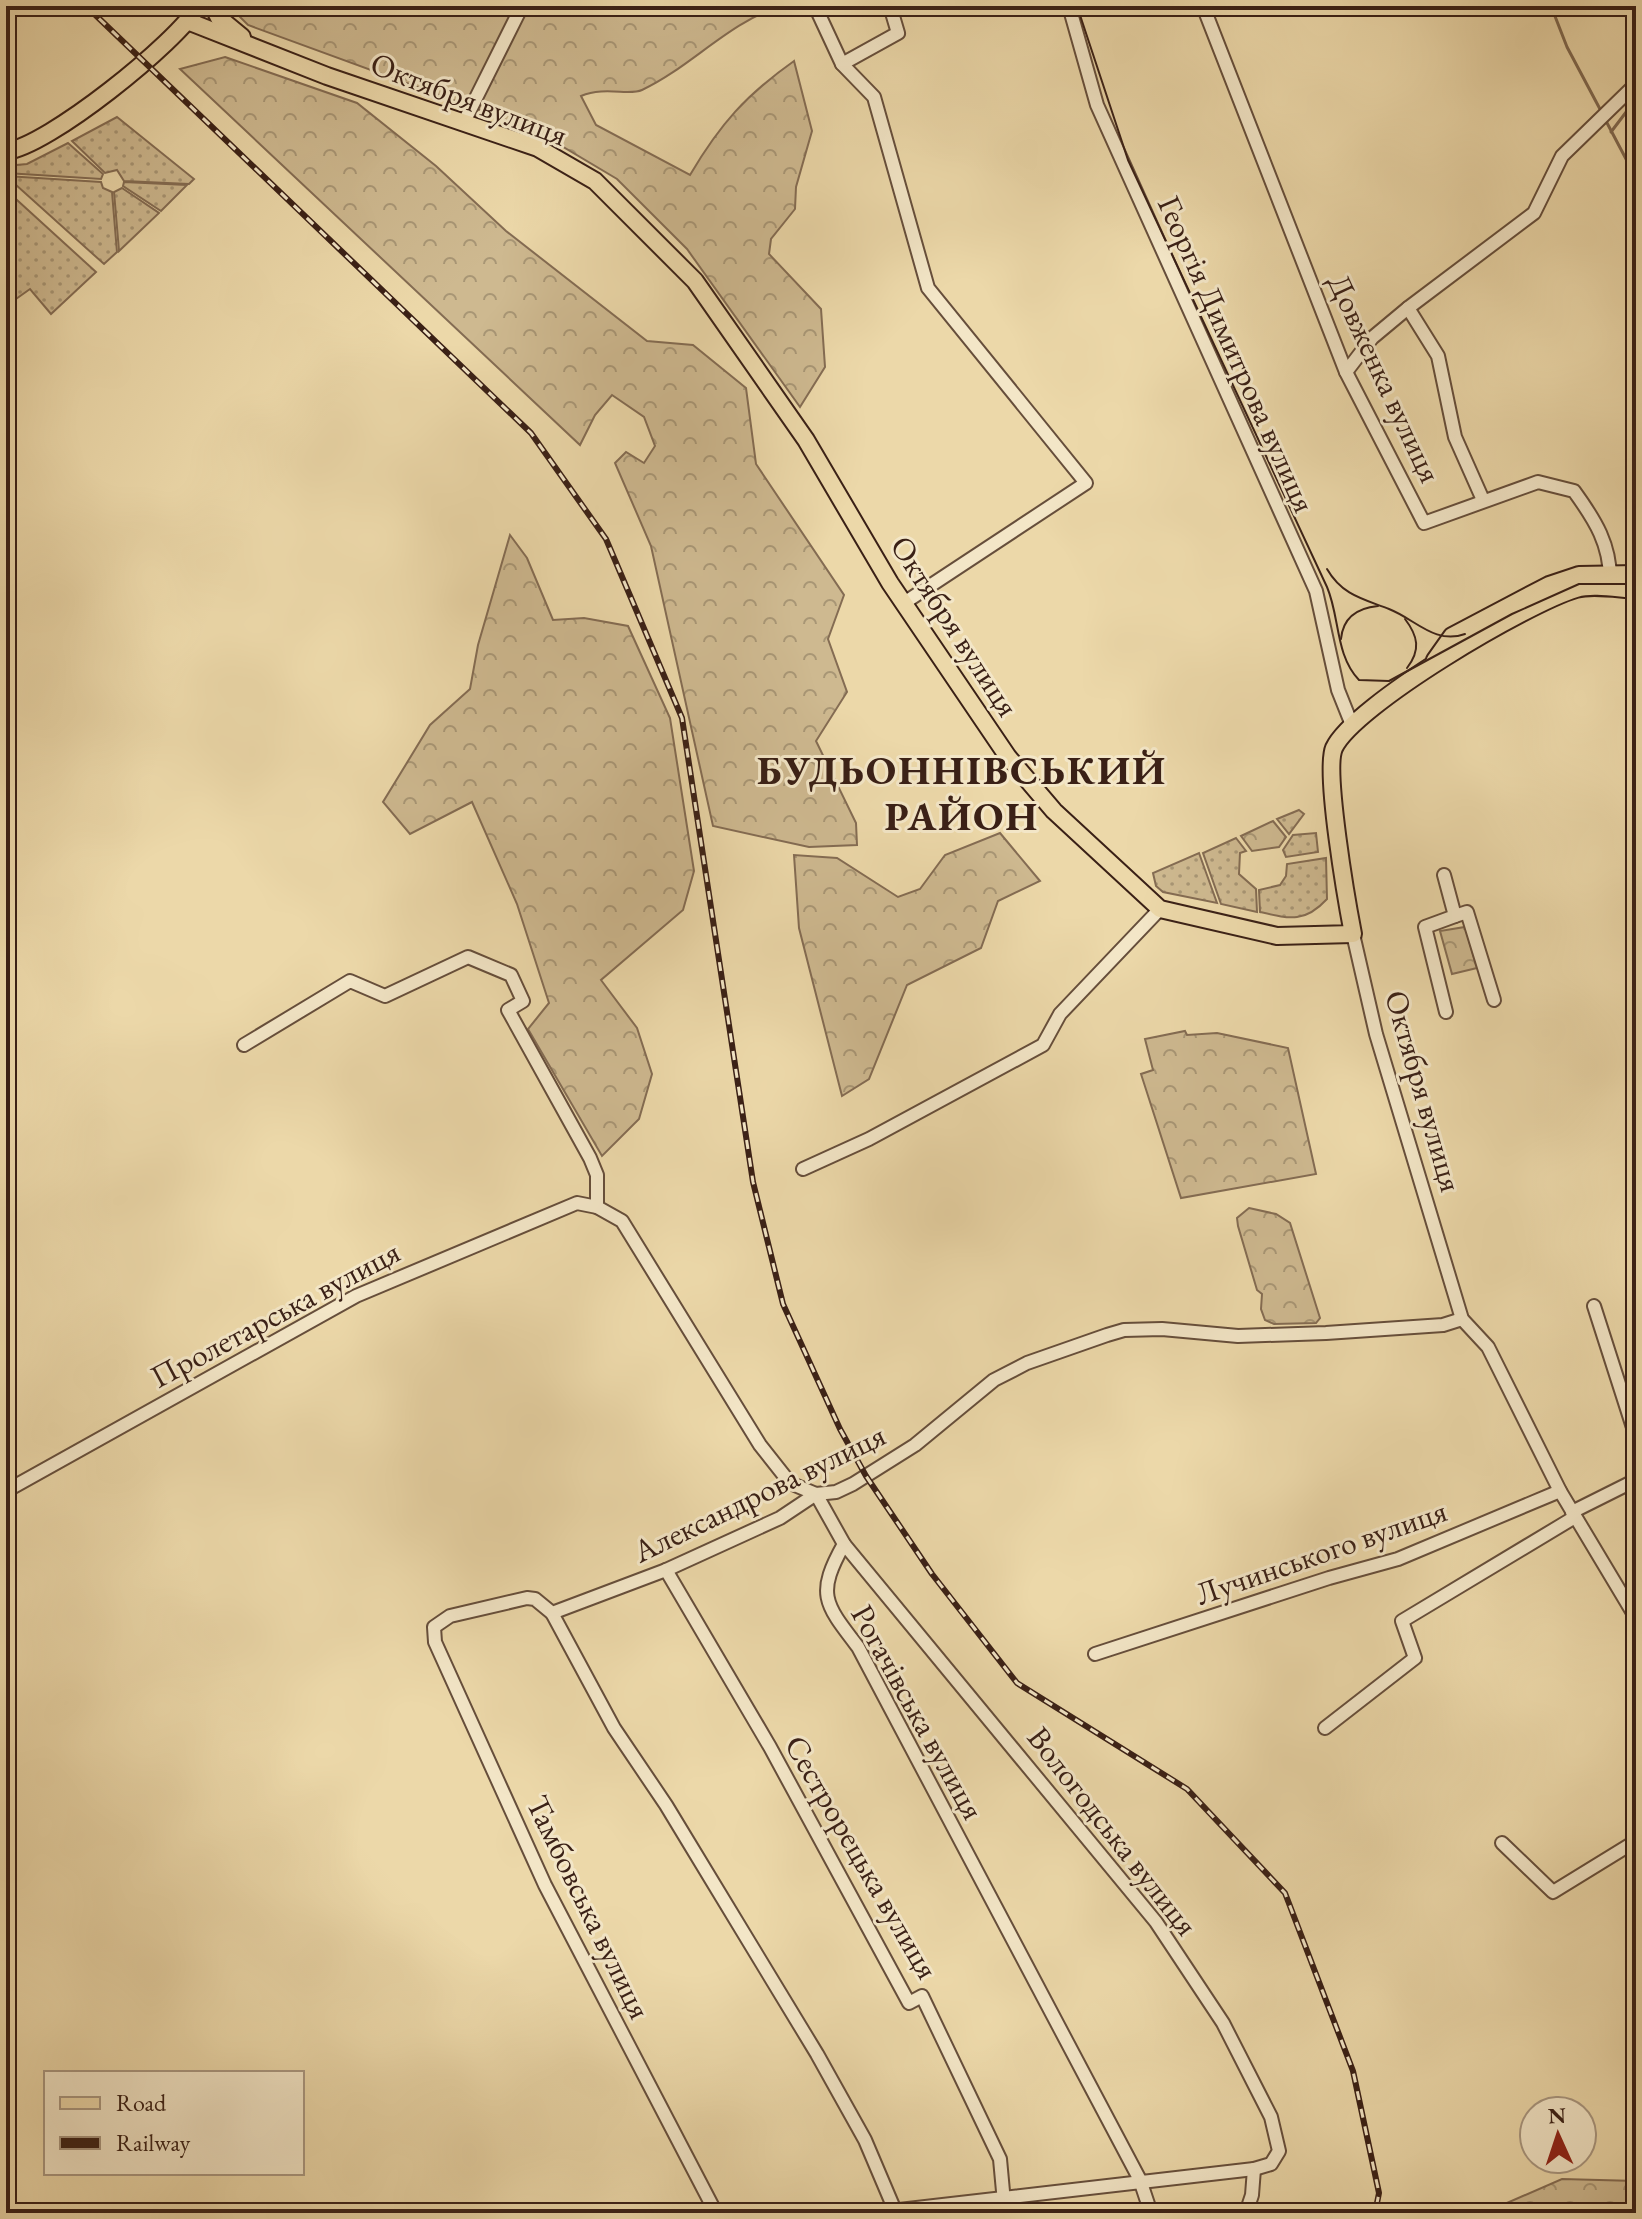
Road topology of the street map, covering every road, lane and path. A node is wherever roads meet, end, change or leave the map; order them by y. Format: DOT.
graph roads {
  1 [pos="198,6"];
  2 [pos="213,6"];
  3 [pos="522,6"];
  4 [pos="815,6"];
  5 [pos="890,6"];
  6 [pos="1069,6"];
  7 [pos="1203,6"];
  8 [pos="190,22"];
  9 [pos="260,50"];
  10 [pos="842,64"];
  11 [pos="1636,84"];
  12 [pos="465,120"];
  13 [pos="6,151"];
  14 [pos="1408,308"];
  15 [pos="1346,372"];
  16 [pos="1483,500"];
  17 [pos="1636,574"];
  18 [pos="1610,581"];
  19 [pos="1636,590"];
  20 [pos="904,603"];
  21 [pos="1352,725"];
  22 [pos="1444,875"];
  23 [pos="1160,909"];
  24 [pos="1455,916"];
  25 [pos="1353,934"];
  26 [pos="1494,1000"];
  27 [pos="1446,1012"];
  28 [pos="244,1045"];
  29 [pos="803,1169"];
  30 [pos="597,1207"];
  31 [pos="1594,1306"];
  32 [pos="1462,1319"];
  33 [pos="1636,1437"];
  34 [pos="1636,1480"];
  35 [pos="6,1491"];
  36 [pos="1560,1491"];
  37 [pos="816,1494"];
  38 [pos="1574,1514"];
  39 [pos="844,1544"];
  40 [pos="666,1570"];
  41 [pos="552,1613"];
  42 [pos="1636,1618"];
  43 [pos="1095,1654"];
  44 [pos="1325,1728"];
  45 [pos="1636,1841"];
  46 [pos="1502,1843"];
  47 [pos="1254,2169"];
  48 [pos="1140,2180"];
  49 [pos="1003,2199"];
  50 [pos="896,2211"];
  51 [pos="716,2213"];
  52 [pos="873,2213"];
  53 [pos="1005,2213"];
  54 [pos="1151,2213"];
  55 [pos="1246,2213"];
  1 -- 8 [label="main road"];
  2 -- 9 [label="main road"];
  3 -- 12 [label="street"];
  4 -- 10 [label="street"];
  5 -- 10 [label="street"];
  6 -- 21 [label="street, Георгія Димитрова вулиця"];
  7 -- 15 [label="street, Довженка вулиця"];
  8 -- 9 [label="main road, Октября вулиця"];
  8 -- 13 [label="main road"];
  9 -- 12 [label="main road, Октября вулиця"];
  10 -- 20 [label="street"];
  11 -- 14 [label="street"];
  12 -- 20 [label="main road, Октября вулиця"];
  14 -- 15 [label="street"];
  14 -- 16 [label="street"];
  15 -- 16 [label="street, Довженка вулиця"];
  16 -- 18 [label="street, Довженка вулиця"];
  17 -- 18 [label="main road"];
  18 -- 19 [label="main road"];
  18 -- 21 [label="main road"];
  20 -- 23 [label="main road, Октября вулиця"];
  21 -- 25 [label="main road"];
  22 -- 24 [label="street"];
  23 -- 25 [label="main road"];
  23 -- 29 [label="street"];
  24 -- 26 [label="street"];
  24 -- 27 [label="street"];
  25 -- 32 [label="street, Октября вулиця"];
  28 -- 30 [label="street"];
  30 -- 35 [label="street, Пролетарська вулиця"];
  30 -- 37 [label="street"];
  31 -- 33 [label="street"];
  32 -- 36 [label="street, Октября вулиця"];
  32 -- 37 [label="street, Александрова вулиця"];
  34 -- 38 [label="street"];
  36 -- 38 [label="street, Октября вулиця"];
  36 -- 43 [label="street, Лучинського вулиця"];
  37 -- 39 [label="street"];
  37 -- 40 [label="street, Александрова вулиця"];
  38 -- 42 [label="street, Октября вулиця"];
  38 -- 44 [label="street"];
  39 -- 47 [label="street, Вологодська вулиця"];
  39 -- 48 [label="street, Рогачівська вулиця"];
  40 -- 41 [label="street, Александрова вулиця"];
  40 -- 49 [label="street, Сестрорецька вулиця"];
  41 -- 50 [label="street"];
  41 -- 51 [label="street, Тамбовська вулиця"];
  45 -- 46 [label="street"];
  47 -- 48 [label="street"];
  47 -- 55 [label="street"];
  48 -- 49 [label="street"];
  48 -- 54 [label="street, Рогачівська вулиця"];
  49 -- 50 [label="street"];
  49 -- 53 [label="street, Сестрорецька вулиця"];
  50 -- 52 [label="street"];
}
